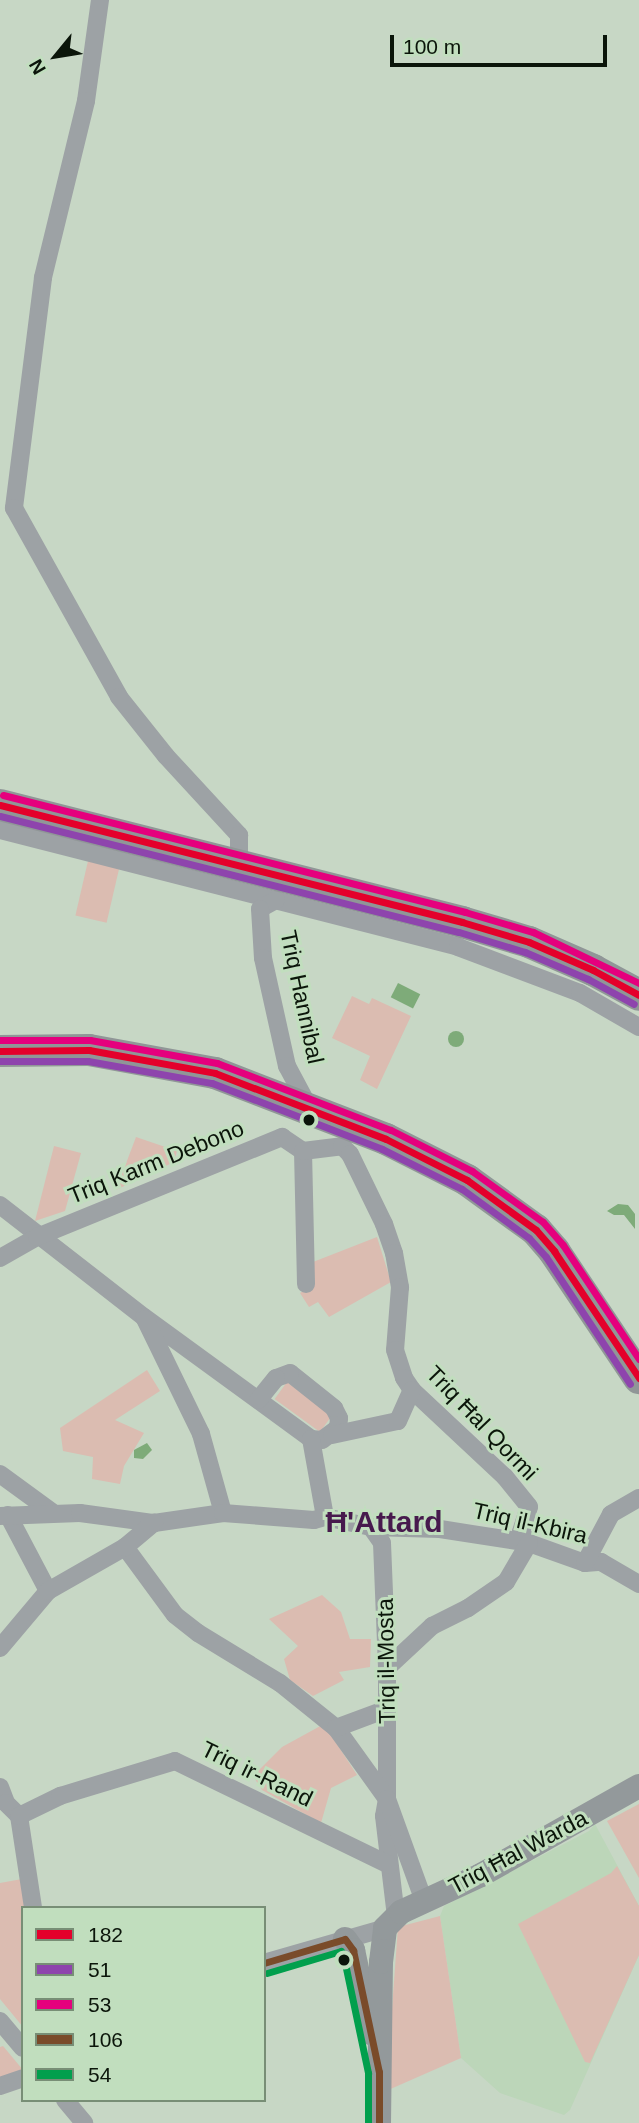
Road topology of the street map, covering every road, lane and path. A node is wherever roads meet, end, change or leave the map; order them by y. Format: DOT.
graph roads {
  1 [pos="100,0"];
  2 [pos="0,805"];
  3 [pos="0,830"];
  4 [pos="239,863"];
  5 [pos="276,900"];
  6 [pos="639,995"];
  7 [pos="639,1027"];
  8 [pos="0,1051"];
  9 [pos="310,1110"];
  10 [pos="332,1146"];
  11 [pos="303,1151"];
  12 [pos="0,1205"];
  13 [pos="37,1237"];
  14 [pos="0,1258"];
  15 [pos="306,1284"];
  16 [pos="144,1317"];
  17 [pos="639,1378"];
  18 [pos="412,1390"];
  19 [pos="258,1400"];
  20 [pos="322,1438"];
  21 [pos="0,1474"];
  22 [pos="639,1498"];
  23 [pos="52,1512"];
  24 [pos="223,1513"];
  25 [pos="4,1515"];
  26 [pos="325,1517"];
  27 [pos="154,1523"];
  28 [pos="371,1527"];
  29 [pos="529,1543"];
  30 [pos="125,1547"];
  31 [pos="585,1563"];
  32 [pos="639,1584"];
  33 [pos="48,1591"];
  34 [pos="0,1648"];
  35 [pos="387,1668"];
  36 [pos="387,1709"];
  37 [pos="336,1728"];
  38 [pos="639,1786"];
  39 [pos="0,1787"];
  40 [pos="387,1799"];
  41 [pos="19,1816"];
  42 [pos="389,1865"];
  43 [pos="424,1901"];
  44 [pos="33,1906"];
  45 [pos="391,1922"];
  46 [pos="345,1938"];
  47 [pos="266,1962"];
  48 [pos="0,2021"];
  49 [pos="21,2046"];
  50 [pos="379,2072"];
  51 [pos="21,2079"];
  52 [pos="0,2086"];
  53 [pos="66,2102"];
  54 [pos="81,2122"];
  55 [pos="379,2123"];
  1 -- 4 [label="street"];
  2 -- 4 [label="highway"];
  3 -- 5 [label="street"];
  4 -- 6 [label="highway"];
  5 -- 7 [label="street"];
  5 -- 9 [label="street, Triq Hannibal"];
  8 -- 9 [label="highway"];
  9 -- 17 [label="highway"];
  10 -- 11 [label="street, Triq Karm Debono"];
  10 -- 18 [label="street, Triq Ħal Qormi"];
  11 -- 13 [label="street, Triq Karm Debono"];
  11 -- 15 [label="street"];
  12 -- 13 [label="street"];
  13 -- 14 [label="street, Triq Karm Debono"];
  13 -- 16 [label="street"];
  16 -- 19 [label="street"];
  16 -- 24 [label="street"];
  18 -- 20 [label="street"];
  18 -- 29 [label="street, Triq Ħal Qormi"];
  19 -- 20 [label="street"];
  19 -- 20 [label="street"];
  20 -- 26 [label="street"];
  21 -- 23 [label="street"];
  22 -- 31 [label="street"];
  23 -- 25 [label="street, Triq il-Kbira"];
  23 -- 27 [label="street, Triq il-Kbira"];
  24 -- 26 [label="street, Triq il-Kbira"];
  24 -- 27 [label="street, Triq il-Kbira"];
  25 -- 33 [label="street"];
  26 -- 28 [label="street, Triq il-Kbira"];
  27 -- 30 [label="street"];
  28 -- 29 [label="street, Triq il-Kbira"];
  28 -- 35 [label="street, Triq il-Mosta"];
  29 -- 31 [label="street, Triq il-Kbira"];
  29 -- 35 [label="street"];
  30 -- 33 [label="street"];
  30 -- 37 [label="street"];
  31 -- 32 [label="street, Triq il-Kbira"];
  33 -- 34 [label="street"];
  35 -- 36 [label="street, Triq il-Mosta"];
  36 -- 37 [label="street"];
  36 -- 40 [label="street, Triq il-Mosta"];
  37 -- 40 [label="street"];
  38 -- 43 [label="street, Triq Ħal Warda"];
  39 -- 41 [label="street"];
  40 -- 42 [label="street, Triq il-Mosta"];
  40 -- 43 [label="street, Triq il-Mosta"];
  41 -- 42 [label="street, Triq ir-Rand"];
  41 -- 44 [label="street"];
  42 -- 45 [label="street, Triq il-Mosta"];
  43 -- 45 [label="street, Triq Ħal Warda"];
  45 -- 46 [label="street"];
  45 -- 50 [label="street, Triq il-Mosta"];
  46 -- 47 [label="street"];
  46 -- 50 [label="street"];
  48 -- 49 [label="street"];
  50 -- 55 [label="street, Triq il-Mosta"];
  51 -- 52 [label="street"];
  53 -- 54 [label="street"];
}
